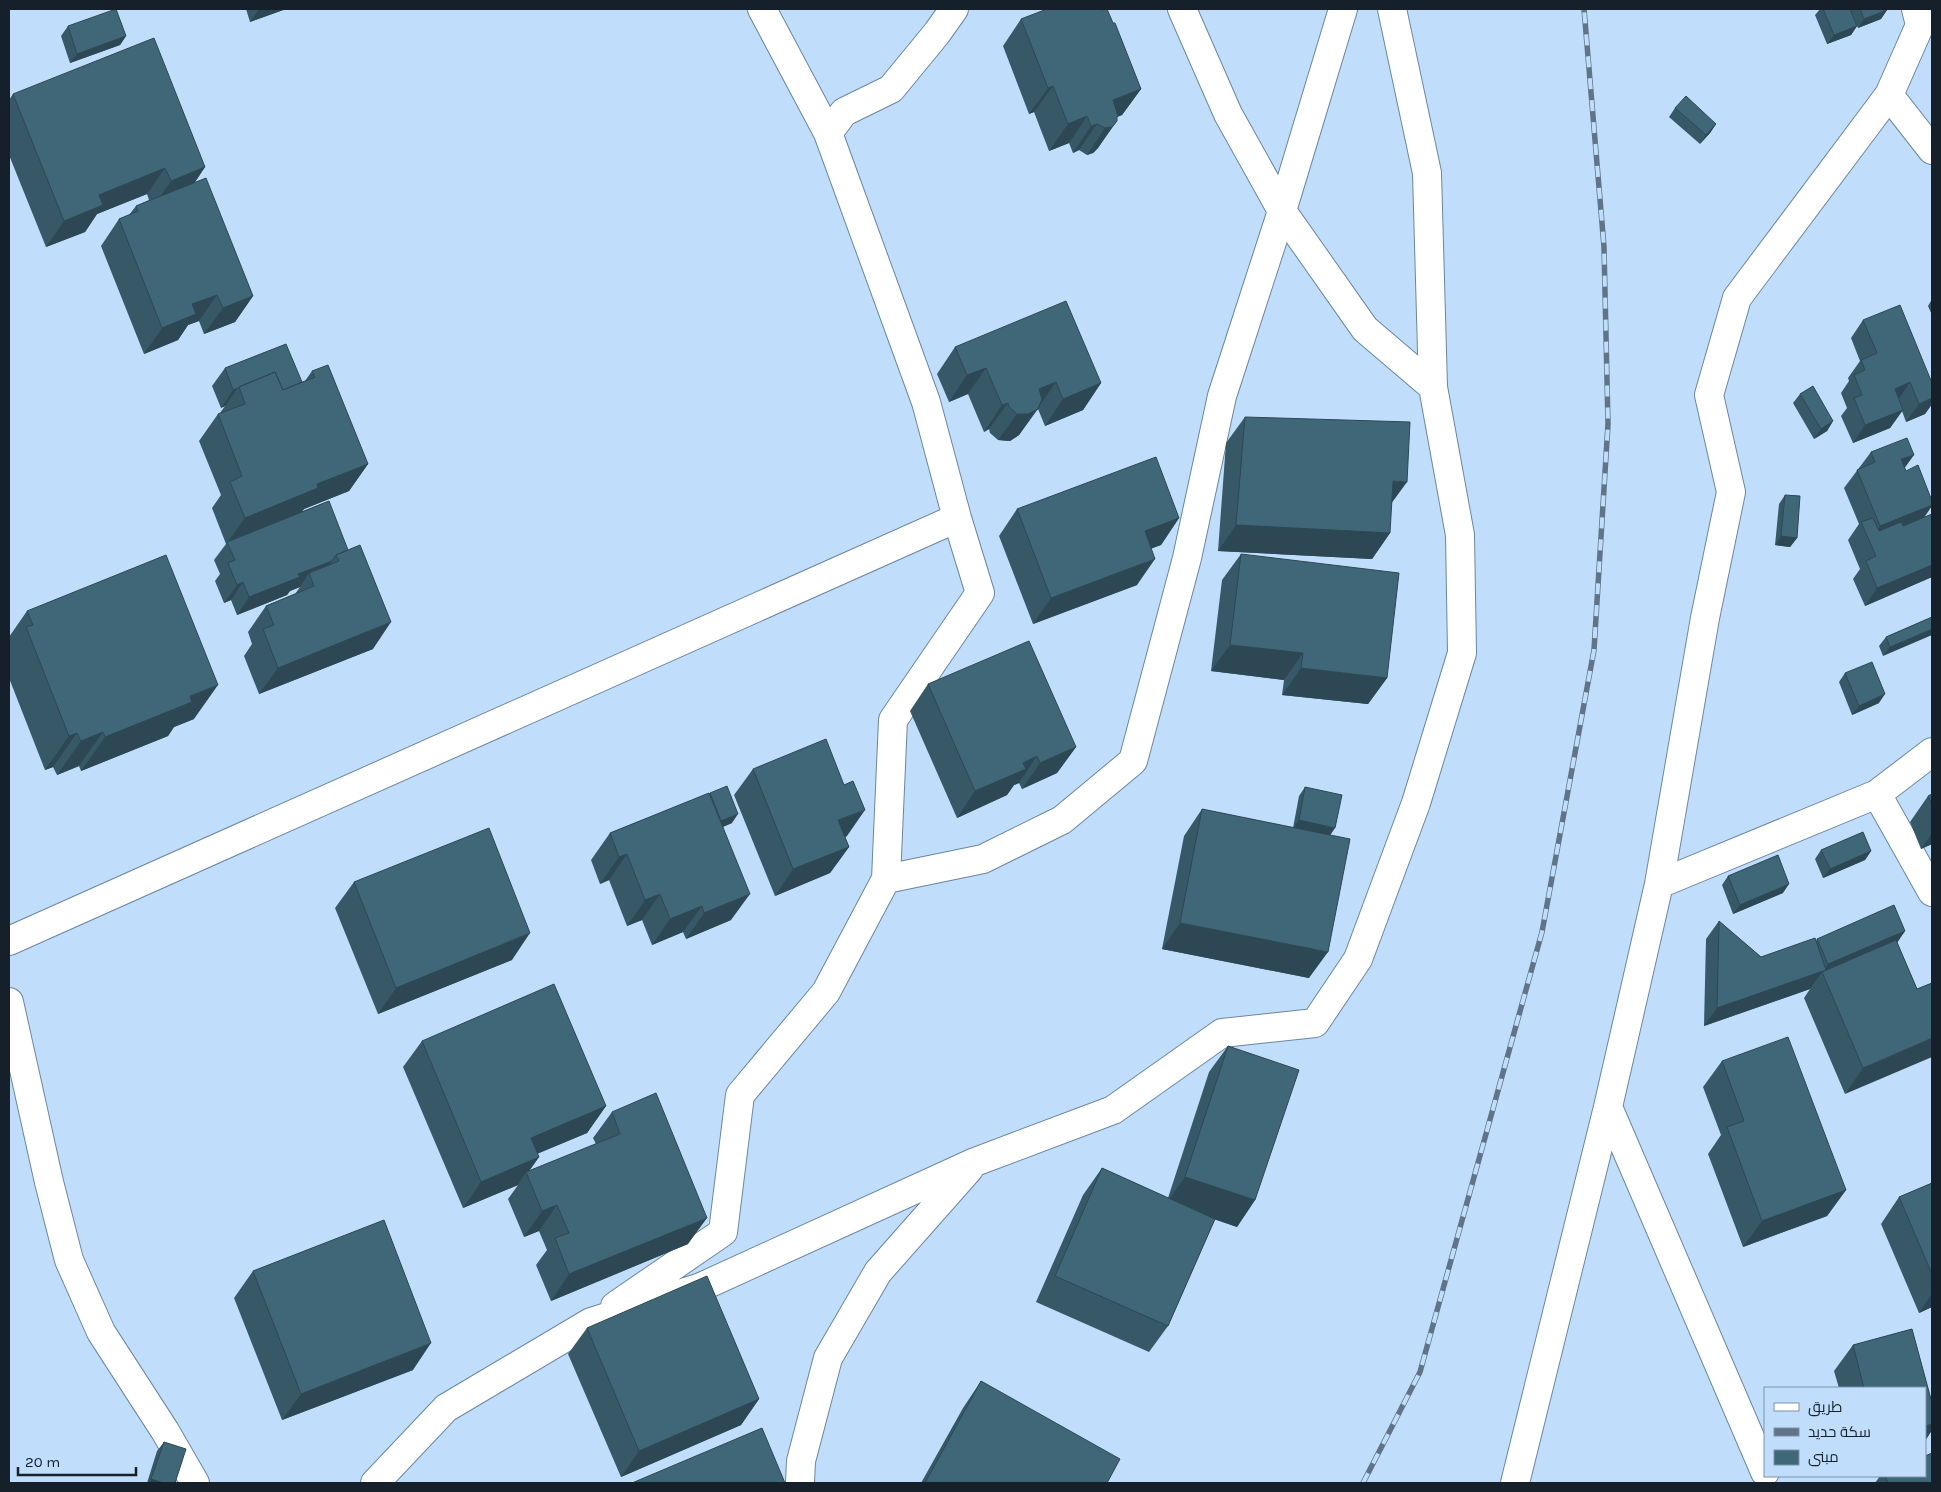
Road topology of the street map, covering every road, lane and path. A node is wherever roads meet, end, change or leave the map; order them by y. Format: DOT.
graph roads {
  1 [pos="762,9"];
  2 [pos="954,9"];
  3 [pos="1182,9"];
  4 [pos="1343,9"];
  5 [pos="1392,9"];
  6 [pos="1916,9"];
  7 [pos="1889,95"];
  8 [pos="828,134"];
  9 [pos="1932,150"];
  10 [pos="1282,211"];
  11 [pos="1433,387"];
  12 [pos="957,518"];
  13 [pos="1932,752"];
  14 [pos="1877,794"];
  15 [pos="886,879"];
  16 [pos="1659,884"];
  17 [pos="1932,892"];
  18 [pos="9,941"];
  19 [pos="9,1002"];
  20 [pos="1608,1107"];
  21 [pos="975,1162"];
  22 [pos="591,1322"];
  23 [pos="1764,1470"];
  24 [pos="195,1483"];
  25 [pos="375,1483"];
  26 [pos="800,1483"];
  27 [pos="1515,1483"];
  1 -- 8 [label="street"];
  2 -- 8 [label="street"];
  3 -- 10 [label="street"];
  4 -- 10 [label="street"];
  5 -- 11 [label="street"];
  6 -- 7 [label="street"];
  7 -- 9 [label="street"];
  7 -- 16 [label="street"];
  8 -- 12 [label="street"];
  10 -- 11 [label="street"];
  10 -- 15 [label="street"];
  11 -- 21 [label="street"];
  12 -- 15 [label="street"];
  12 -- 18 [label="street"];
  13 -- 14 [label="street"];
  14 -- 16 [label="street"];
  14 -- 17 [label="street"];
  15 -- 22 [label="street"];
  16 -- 20 [label="street"];
  19 -- 24 [label="street"];
  20 -- 23 [label="street"];
  20 -- 27 [label="street"];
  21 -- 22 [label="street"];
  21 -- 26 [label="street"];
  22 -- 25 [label="street"];
}
